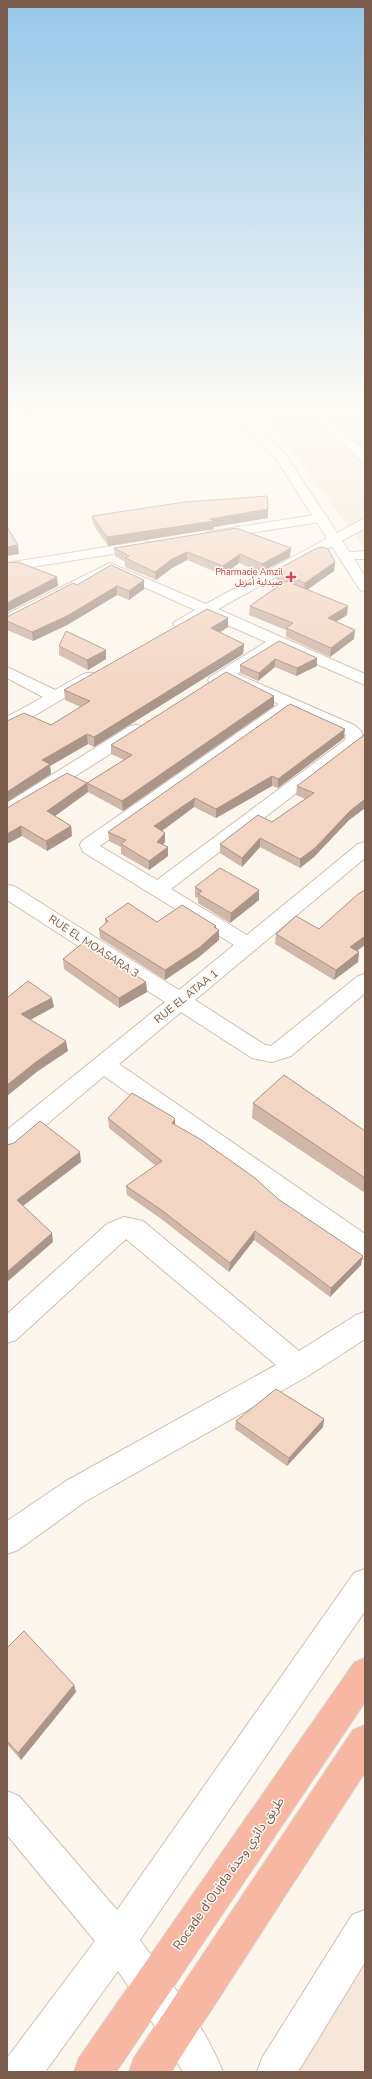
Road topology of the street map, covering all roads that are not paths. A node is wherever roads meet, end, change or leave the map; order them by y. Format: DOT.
graph roads {
  1 [pos="314,507"];
  2 [pos="321,518"];
  3 [pos="365,522"];
  4 [pos="198,537"];
  5 [pos="334,538"];
  6 [pos="160,543"];
  7 [pos="83,555"];
  8 [pos="365,555"];
  9 [pos="345,556"];
  10 [pos="7,567"];
  11 [pos="110,567"];
  12 [pos="365,587"];
  13 [pos="206,610"];
  14 [pos="7,620"];
  15 [pos="171,629"];
  16 [pos="277,641"];
  17 [pos="102,669"];
  18 [pos="7,672"];
  19 [pos="226,674"];
  20 [pos="365,680"];
  21 [pos="206,687"];
  22 [pos="54,696"];
  23 [pos="291,703"];
  24 [pos="152,720"];
  25 [pos="7,724"];
  26 [pos="11,804"];
  27 [pos="365,848"];
  28 [pos="158,889"];
  29 [pos="7,891"];
  30 [pos="249,944"];
  31 [pos="365,981"];
  32 [pos="180,1001"];
  33 [pos="103,1064"];
  34 [pos="7,1144"];
  35 [pos="365,1248"];
  36 [pos="365,1324"];
  37 [pos="7,1331"];
  38 [pos="298,1367"];
  39 [pos="7,1539"];
  40 [pos="365,1584"];
  41 [pos="365,1674"];
  42 [pos="365,1742"];
  43 [pos="7,1808"];
  44 [pos="365,1928"];
  45 [pos="118,1940"];
  46 [pos="150,1986"];
  47 [pos="178,2026"];
  48 [pos="21,2072"];
  49 [pos="93,2072"];
  50 [pos="148,2072"];
  51 [pos="204,2072"];
  52 [pos="276,2072"];
  1 -- 2 [label="street"];
  2 -- 4 [label="street"];
  2 -- 5 [label="street"];
  3 -- 5 [label="street"];
  5 -- 9 [label="street"];
  5 -- 13 [label="street"];
  6 -- 7 [label="street"];
  7 -- 10 [label="street"];
  7 -- 11 [label="street"];
  8 -- 9 [label="street"];
  9 -- 12 [label="street"];
  11 -- 13 [label="street"];
  11 -- 14 [label="street"];
  13 -- 15 [label="street"];
  13 -- 16 [label="street"];
  16 -- 19 [label="street"];
  16 -- 20 [label="street"];
  17 -- 22 [label="street"];
  18 -- 22 [label="street"];
  19 -- 21 [label="street"];
  19 -- 23 [label="street"];
  22 -- 25 [label="street"];
  23 -- 28 [label="street"];
  23 -- 28 [label="street"];
  24 -- 26 [label="street"];
  27 -- 30 [label="street, RUE EL ATAA 1"];
  28 -- 30 [label="street"];
  29 -- 32 [label="street, RUE EL MOASARA 3"];
  30 -- 32 [label="street, RUE EL ATAA 1"];
  31 -- 32 [label="street, RUE EL MOASARA 3"];
  32 -- 33 [label="street, RUE EL ATAA 1"];
  33 -- 34 [label="street, RUE EL ATAA 1"];
  33 -- 35 [label="street"];
  36 -- 38 [label="street"];
  37 -- 38 [label="street"];
  38 -- 39 [label="street"];
  40 -- 45 [label="street"];
  41 -- 46 [label="highway, Rocade d'Oujda طريق دائري وجدة"];
  42 -- 47 [label="highway"];
  43 -- 45 [label="street"];
  44 -- 52 [label="street"];
  45 -- 46 [label="street"];
  45 -- 48 [label="street"];
  46 -- 47 [label="street"];
  46 -- 49 [label="highway, Rocade d'Oujda طريق دائري وجدة"];
  47 -- 50 [label="highway"];
  47 -- 51 [label="street"];
}
